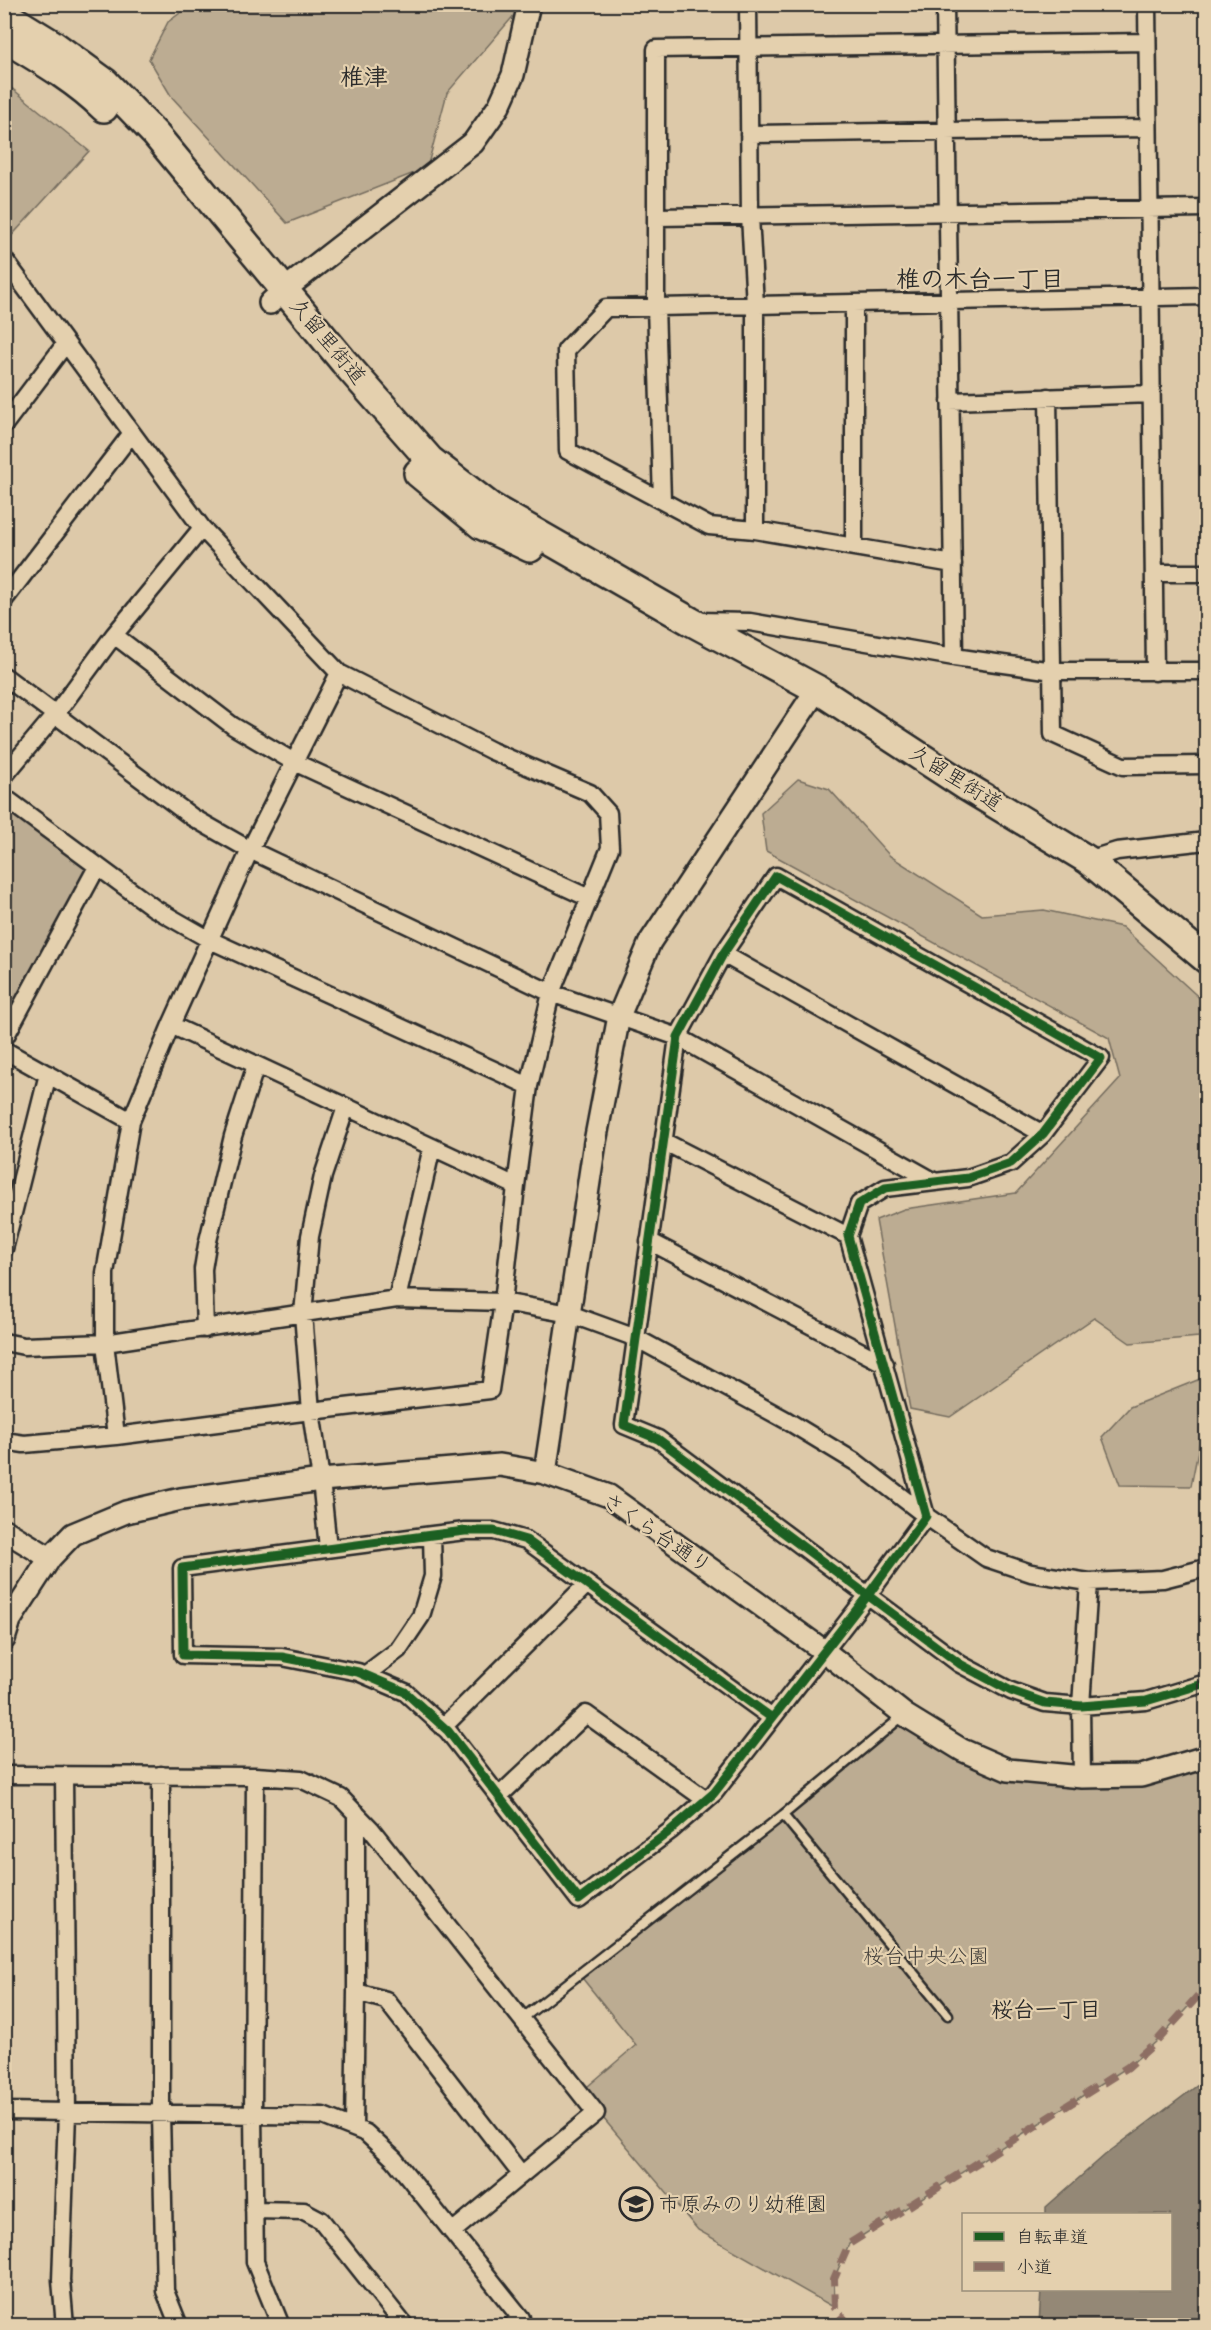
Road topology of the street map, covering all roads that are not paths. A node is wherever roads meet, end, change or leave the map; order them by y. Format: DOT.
graph roads {
  1 [pos="529,4"];
  2 [pos="748,4"];
  3 [pos="945,4"];
  4 [pos="1147,4"];
  5 [pos="4,14"];
  6 [pos="4,38"];
  7 [pos="1148,42"];
  8 [pos="946,45"];
  9 [pos="748,48"];
  10 [pos="1148,128"];
  11 [pos="947,131"];
  12 [pos="749,134"];
  13 [pos="1206,208"];
  14 [pos="1149,209"];
  15 [pos="948,212"];
  16 [pos="750,216"];
  17 [pos="657,217"];
  18 [pos="4,259"];
  19 [pos="277,296"];
  20 [pos="1206,296"];
  21 [pos="1150,297"];
  22 [pos="949,301"];
  23 [pos="854,303"];
  24 [pos="755,305"];
  25 [pos="656,306"];
  26 [pos="66,343"];
  27 [pos="1151,393"];
  28 [pos="1048,397"];
  29 [pos="950,401"];
  30 [pos="4,425"];
  31 [pos="132,433"];
  32 [pos="662,500"];
  33 [pos="202,528"];
  34 [pos="755,530"];
  35 [pos="854,547"];
  36 [pos="953,564"];
  37 [pos="1154,573"];
  38 [pos="1206,573"];
  39 [pos="4,600"];
  40 [pos="690,621"];
  41 [pos="114,635"];
  42 [pos="954,657"];
  43 [pos="1053,671"];
  44 [pos="1206,671"];
  45 [pos="1155,672"];
  46 [pos="339,674"];
  47 [pos="4,676"];
  48 [pos="817,689"];
  49 [pos="55,715"];
  50 [pos="294,762"];
  51 [pos="1206,765"];
  52 [pos="4,776"];
  53 [pos="4,796"];
  54 [pos="1206,841"];
  55 [pos="249,850"];
  56 [pos="1088,860"];
  57 [pos="98,867"];
  58 [pos="589,898"];
  59 [pos="210,940"];
  60 [pos="723,954"];
  61 [pos="1206,958"];
  62 [pos="550,993"];
  63 [pos="619,1016"];
  64 [pos="171,1025"];
  65 [pos="678,1037"];
  66 [pos="4,1039"];
  67 [pos="4,1050"];
  68 [pos="256,1065"];
  69 [pos="48,1074"];
  70 [pos="530,1086"];
  71 [pos="346,1107"];
  72 [pos="131,1121"];
  73 [pos="1043,1134"];
  74 [pos="663,1141"];
  75 [pos="432,1147"];
  76 [pos="934,1182"];
  77 [pos="516,1186"];
  78 [pos="848,1236"];
  79 [pos="649,1241"];
  80 [pos="4,1249"];
  81 [pos="397,1299"];
  82 [pos="503,1302"];
  83 [pos="303,1314"];
  84 [pos="570,1314"];
  85 [pos="205,1329"];
  86 [pos="636,1338"];
  87 [pos="4,1342"];
  88 [pos="105,1343"];
  89 [pos="885,1364"];
  90 [pos="311,1411"];
  91 [pos="116,1436"];
  92 [pos="4,1441"];
  93 [pos="545,1473"];
  94 [pos="321,1480"];
  95 [pos="926,1516"];
  96 [pos="4,1530"];
  97 [pos="432,1535"];
  98 [pos="328,1548"];
  99 [pos="50,1558"];
  100 [pos="1206,1568"];
  101 [pos="1089,1582"];
  102 [pos="586,1584"];
  103 [pos="868,1596"];
  104 [pos="4,1639"];
  105 [pos="824,1651"];
  106 [pos="365,1675"];
  107 [pos="1206,1683"];
  108 [pos="1081,1706"];
  109 [pos="905,1715"];
  110 [pos="772,1718"];
  111 [pos="443,1727"];
  112 [pos="1206,1757"];
  113 [pos="4,1775"];
  114 [pos="64,1775"];
  115 [pos="161,1775"];
  116 [pos="255,1776"];
  117 [pos="1082,1778"];
  118 [pos="499,1797"];
  119 [pos="706,1800"];
  120 [pos="356,1813"];
  121 [pos="783,1815"];
  122 [pos="356,1992"];
  123 [pos="948,2015"];
  124 [pos="523,2018"];
  125 [pos="4,2111"];
  126 [pos="67,2113"];
  127 [pos="161,2114"];
  128 [pos="253,2115"];
  129 [pos="354,2128"];
  130 [pos="521,2174"];
  131 [pos="254,2210"];
  132 [pos="452,2232"];
  133 [pos="64,2325"];
  134 [pos="179,2325"];
  135 [pos="281,2325"];
  136 [pos="405,2325"];
  137 [pos="511,2325"];
  1 -- 19 [label="street"];
  2 -- 9 [label="street"];
  3 -- 8 [label="street"];
  4 -- 7 [label="street"];
  5 -- 19 [label="main road, 久留里街道"];
  6 -- 19 [label="main road, 久留里街道"];
  7 -- 8 [label="street"];
  7 -- 10 [label="street"];
  8 -- 9 [label="street"];
  8 -- 11 [label="street"];
  9 -- 12 [label="street"];
  9 -- 17 [label="street"];
  10 -- 11 [label="street"];
  10 -- 14 [label="street"];
  11 -- 12 [label="street"];
  11 -- 15 [label="street"];
  12 -- 16 [label="street"];
  13 -- 14 [label="street"];
  14 -- 15 [label="street"];
  14 -- 21 [label="street"];
  15 -- 16 [label="street"];
  15 -- 22 [label="street"];
  16 -- 17 [label="street"];
  16 -- 24 [label="street"];
  17 -- 25 [label="street"];
  18 -- 26 [label="street"];
  19 -- 40 [label="main road, 久留里街道"];
  20 -- 21 [label="street"];
  21 -- 22 [label="street"];
  21 -- 27 [label="street"];
  22 -- 23 [label="street"];
  22 -- 29 [label="street"];
  23 -- 24 [label="street"];
  23 -- 35 [label="street"];
  24 -- 25 [label="street"];
  24 -- 34 [label="street"];
  25 -- 32 [label="street"];
  25 -- 32 [label="street"];
  26 -- 30 [label="street"];
  26 -- 31 [label="street"];
  27 -- 28 [label="street"];
  27 -- 37 [label="street"];
  28 -- 29 [label="street"];
  28 -- 43 [label="street"];
  29 -- 36 [label="street"];
  31 -- 33 [label="street"];
  31 -- 39 [label="street"];
  32 -- 34 [label="street"];
  33 -- 41 [label="street"];
  33 -- 46 [label="street"];
  34 -- 35 [label="street"];
  35 -- 36 [label="street"];
  36 -- 42 [label="street"];
  37 -- 38 [label="street"];
  37 -- 45 [label="street"];
  40 -- 42 [label="street"];
  40 -- 48 [label="main road, 久留里街道"];
  41 -- 49 [label="street"];
  41 -- 50 [label="street"];
  42 -- 43 [label="street"];
  43 -- 45 [label="street"];
  43 -- 51 [label="street"];
  44 -- 45 [label="street"];
  46 -- 50 [label="street"];
  46 -- 58 [label="street"];
  47 -- 49 [label="street"];
  48 -- 56 [label="main road, 久留里街道"];
  48 -- 63 [label="street"];
  49 -- 52 [label="street"];
  49 -- 55 [label="street"];
  50 -- 55 [label="street"];
  50 -- 58 [label="street"];
  53 -- 57 [label="street"];
  54 -- 56 [label="street"];
  55 -- 59 [label="street"];
  55 -- 62 [label="street"];
  56 -- 61 [label="main road, 久留里街道"];
  57 -- 59 [label="street"];
  57 -- 66 [label="street"];
  58 -- 62 [label="street"];
  59 -- 64 [label="street"];
  59 -- 70 [label="street"];
  60 -- 65 [label="street"];
  60 -- 73 [label="street"];
  60 -- 73 [label="street"];
  62 -- 63 [label="street"];
  62 -- 70 [label="street"];
  63 -- 65 [label="street"];
  63 -- 84 [label="street"];
  64 -- 68 [label="street"];
  64 -- 72 [label="street"];
  65 -- 74 [label="street"];
  65 -- 76 [label="street"];
  67 -- 69 [label="street"];
  68 -- 71 [label="street"];
  68 -- 85 [label="street"];
  69 -- 72 [label="street"];
  69 -- 80 [label="street"];
  70 -- 77 [label="street"];
  71 -- 75 [label="street"];
  71 -- 83 [label="street"];
  72 -- 88 [label="street"];
  73 -- 76 [label="street"];
  74 -- 78 [label="street"];
  74 -- 79 [label="street"];
  75 -- 77 [label="street"];
  75 -- 81 [label="street"];
  76 -- 78 [label="street"];
  77 -- 82 [label="street"];
  78 -- 89 [label="street"];
  79 -- 86 [label="street"];
  79 -- 89 [label="street"];
  81 -- 82 [label="street"];
  81 -- 83 [label="street"];
  82 -- 84 [label="street"];
  82 -- 90 [label="street"];
  83 -- 85 [label="street"];
  83 -- 90 [label="street"];
  84 -- 86 [label="street"];
  84 -- 93 [label="street"];
  85 -- 88 [label="street"];
  86 -- 95 [label="street"];
  86 -- 103 [label="street"];
  87 -- 88 [label="street"];
  88 -- 91 [label="street"];
  89 -- 95 [label="street"];
  90 -- 91 [label="street"];
  90 -- 94 [label="street"];
  91 -- 92 [label="street"];
  93 -- 94 [label="street, さくら台通り"];
  93 -- 105 [label="street, さくら台通り"];
  94 -- 98 [label="street"];
  94 -- 99 [label="street, さくら台通り"];
  95 -- 101 [label="street"];
  95 -- 103 [label="street"];
  96 -- 99 [label="street"];
  97 -- 98 [label="street"];
  97 -- 102 [label="street"];
  97 -- 106 [label="street"];
  98 -- 106 [label="street"];
  99 -- 104 [label="street, さくら台通り"];
  100 -- 101 [label="street"];
  101 -- 108 [label="street"];
  102 -- 110 [label="street"];
  102 -- 111 [label="street"];
  103 -- 105 [label="street"];
  103 -- 108 [label="street"];
  105 -- 109 [label="street, さくら台通り"];
  105 -- 110 [label="street"];
  106 -- 111 [label="street"];
  107 -- 108 [label="street"];
  108 -- 117 [label="street"];
  109 -- 117 [label="street, さくら台通り"];
  109 -- 121 [label="lane"];
  110 -- 119 [label="street"];
  111 -- 118 [label="street"];
  112 -- 117 [label="street, さくら台通り"];
  113 -- 114 [label="street"];
  114 -- 115 [label="street"];
  114 -- 126 [label="street"];
  115 -- 116 [label="street"];
  115 -- 127 [label="street"];
  116 -- 120 [label="street"];
  116 -- 128 [label="street"];
  118 -- 119 [label="street"];
  118 -- 119 [label="street"];
  120 -- 122 [label="street"];
  120 -- 124 [label="street"];
  121 -- 123 [label="lane"];
  121 -- 124 [label="lane"];
  122 -- 129 [label="street"];
  122 -- 130 [label="street"];
  124 -- 130 [label="street"];
  125 -- 126 [label="street"];
  126 -- 127 [label="street"];
  126 -- 133 [label="street"];
  127 -- 128 [label="street"];
  127 -- 134 [label="street"];
  128 -- 129 [label="street"];
  128 -- 131 [label="street"];
  129 -- 132 [label="street"];
  130 -- 132 [label="street"];
  131 -- 135 [label="street"];
  131 -- 136 [label="street"];
  132 -- 137 [label="street"];
}
